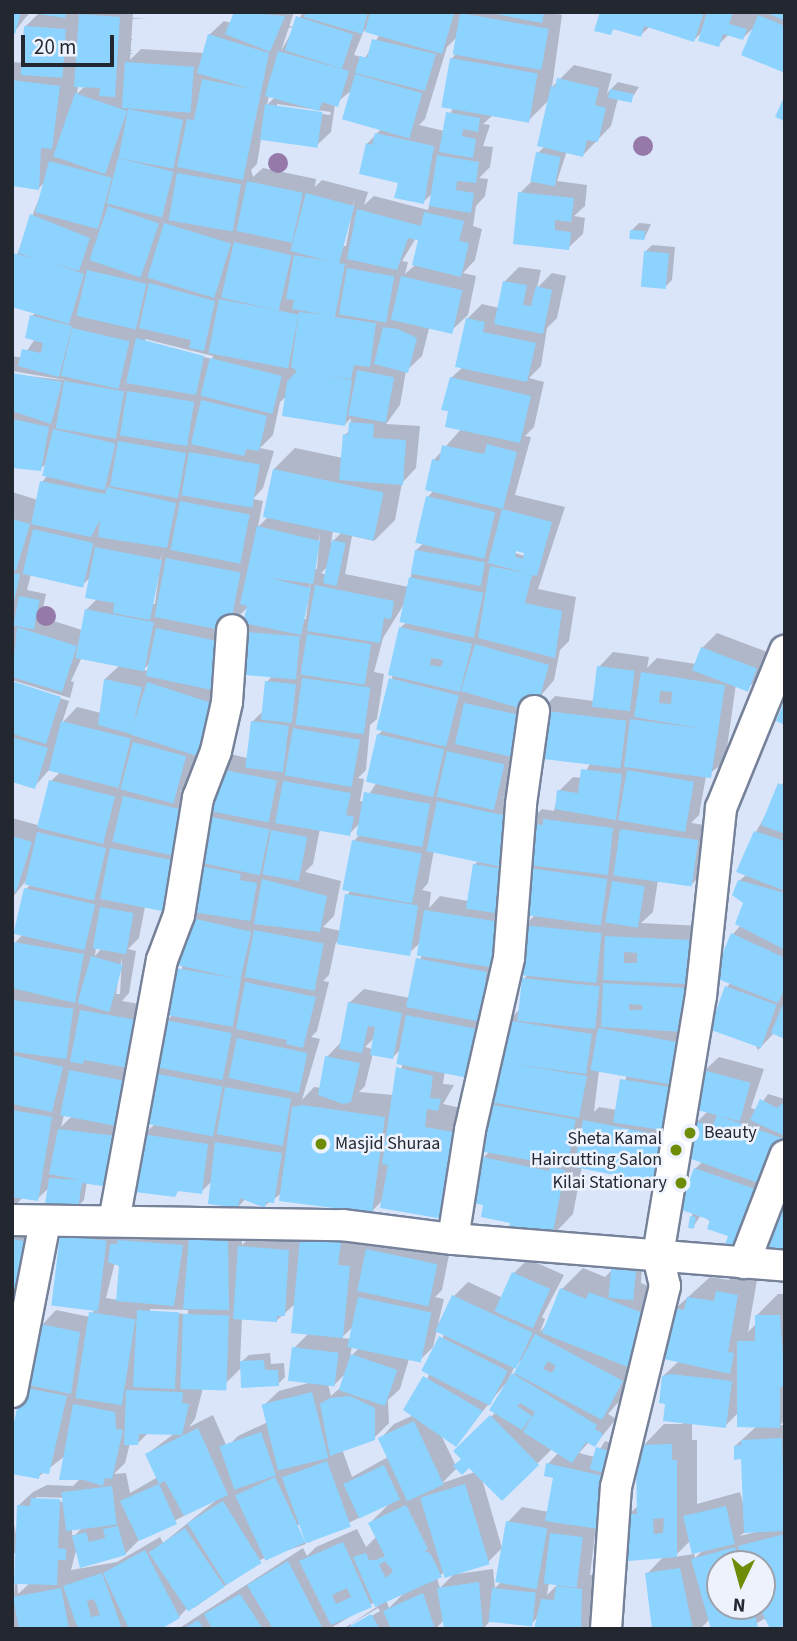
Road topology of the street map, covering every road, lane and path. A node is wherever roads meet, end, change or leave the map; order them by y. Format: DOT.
graph roads {
  1 [pos="232,630"];
  2 [pos="785,651"];
  3 [pos="534,711"];
  4 [pos="785,1156"];
  5 [pos="12,1220"];
  6 [pos="114,1221"];
  7 [pos="46,1222"];
  8 [pos="453,1240"];
  9 [pos="658,1255"];
  10 [pos="744,1263"];
  11 [pos="785,1266"];
  12 [pos="12,1392"];
  13 [pos="606,1629"];
  1 -- 6 [label="street"];
  2 -- 9 [label="street"];
  3 -- 8 [label="street"];
  4 -- 10 [label="street"];
  5 -- 7 [label="street"];
  6 -- 7 [label="street"];
  6 -- 8 [label="street"];
  7 -- 12 [label="street"];
  8 -- 9 [label="street"];
  9 -- 10 [label="street"];
  9 -- 13 [label="street"];
  10 -- 11 [label="street"];
}
